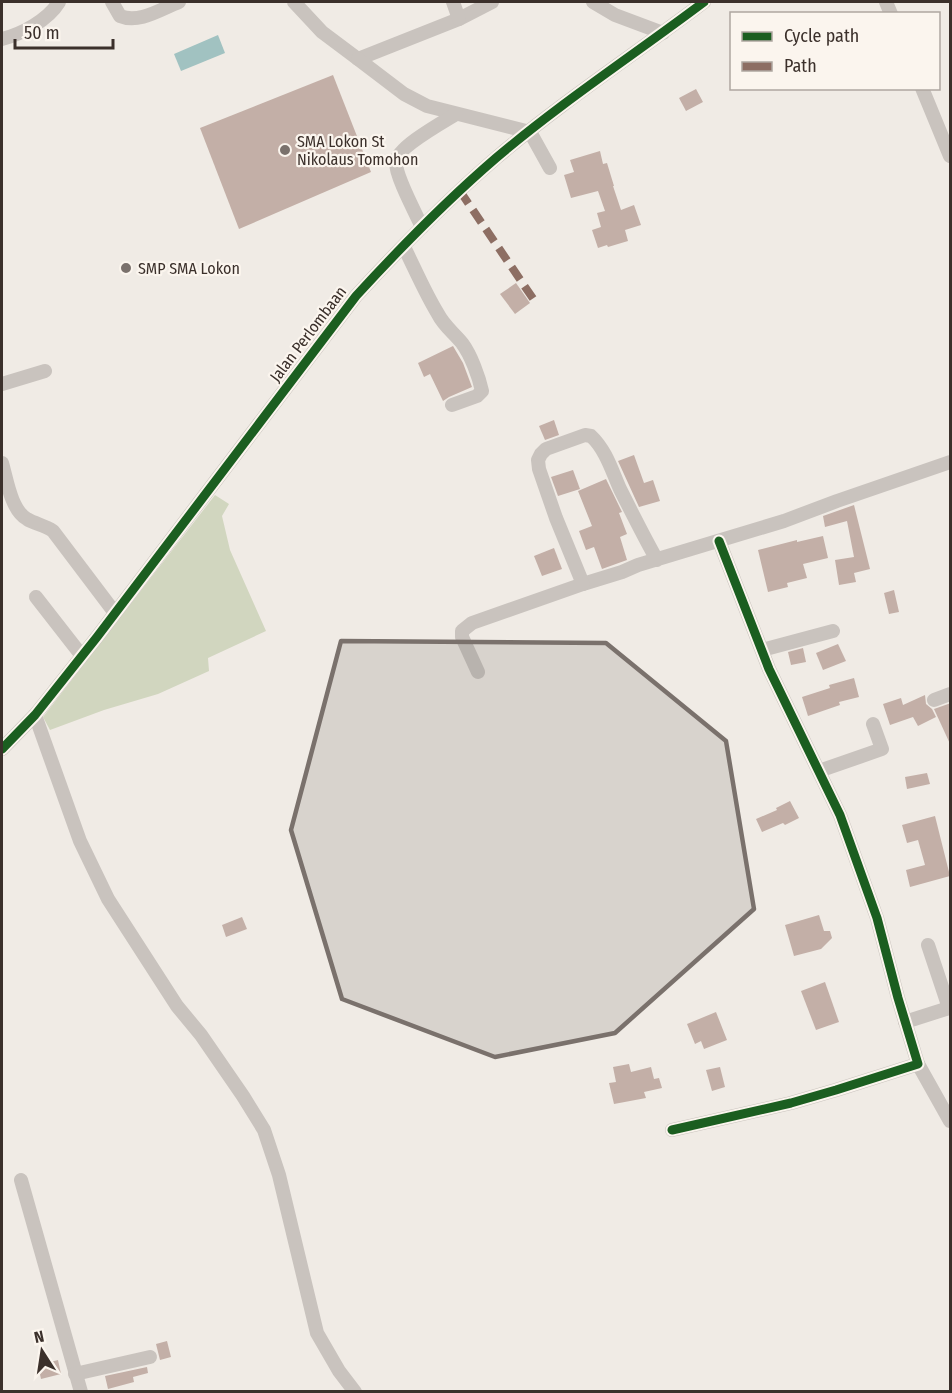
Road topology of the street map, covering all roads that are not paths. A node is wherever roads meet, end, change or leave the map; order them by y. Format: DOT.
graph roads {
  1 [pos="59,2"];
  2 [pos="112,2"];
  3 [pos="179,2"];
  4 [pos="294,2"];
  5 [pos="453,2"];
  6 [pos="492,2"];
  7 [pos="593,2"];
  8 [pos="704,2"];
  9 [pos="459,19"];
  10 [pos="663,33"];
  11 [pos="2,39"];
  12 [pos="358,59"];
  13 [pos="923,90"];
  14 [pos="456,114"];
  15 [pos="530,132"];
  16 [pos="951,156"];
  17 [pos="550,168"];
  18 [pos="422,227"];
  19 [pos="404,247"];
  20 [pos="45,371"];
  21 [pos="2,384"];
  22 [pos="452,405"];
  23 [pos="951,462"];
  24 [pos="2,463"];
  25 [pos="720,541"];
  26 [pos="657,560"];
  27 [pos="583,584"];
  28 [pos="36,597"];
  29 [pos="115,613"];
  30 [pos="833,631"];
  31 [pos="762,650"];
  32 [pos="82,656"];
  33 [pos="478,672"];
  34 [pos="951,694"];
  35 [pos="934,700"];
  36 [pos="35,715"];
  37 [pos="873,724"];
  38 [pos="2,749"];
  39 [pos="819,771"];
  40 [pos="928,945"];
  41 [pos="905,1022"];
  42 [pos="918,1064"];
  43 [pos="951,1122"];
  44 [pos="672,1130"];
  45 [pos="21,1180"];
  46 [pos="150,1357"];
  47 [pos="75,1374"];
  48 [pos="81,1392"];
  49 [pos="355,1392"];
  1 -- 11 [label="street"];
  2 -- 3 [label="street"];
  4 -- 12 [label="street"];
  5 -- 9 [label="street"];
  6 -- 9 [label="street"];
  7 -- 10 [label="street"];
  8 -- 10 [label="street, Jalan Perlombaan"];
  9 -- 12 [label="street"];
  10 -- 15 [label="street, Jalan Perlombaan"];
  12 -- 14 [label="street"];
  13 -- 16 [label="street"];
  14 -- 15 [label="street"];
  14 -- 18 [label="street"];
  15 -- 17 [label="street"];
  15 -- 18 [label="street, Jalan Perlombaan"];
  18 -- 19 [label="street, Jalan Perlombaan"];
  19 -- 22 [label="street"];
  19 -- 29 [label="street, Jalan Perlombaan"];
  20 -- 21 [label="street"];
  23 -- 25 [label="street"];
  24 -- 29 [label="street"];
  25 -- 26 [label="street"];
  25 -- 31 [label="street"];
  26 -- 27 [label="street"];
  26 -- 27 [label="street"];
  27 -- 33 [label="street"];
  28 -- 32 [label="street"];
  29 -- 32 [label="street, Jalan Perlombaan"];
  30 -- 31 [label="street"];
  31 -- 39 [label="street"];
  32 -- 36 [label="street, Jalan Perlombaan"];
  34 -- 35 [label="street"];
  36 -- 38 [label="street, Jalan Perlombaan"];
  36 -- 49 [label="street"];
  37 -- 39 [label="street"];
  39 -- 41 [label="street"];
  40 -- 41 [label="street"];
  41 -- 42 [label="street"];
  42 -- 43 [label="street"];
  42 -- 44 [label="street"];
  45 -- 47 [label="street"];
  46 -- 47 [label="street"];
  47 -- 48 [label="street"];
}
